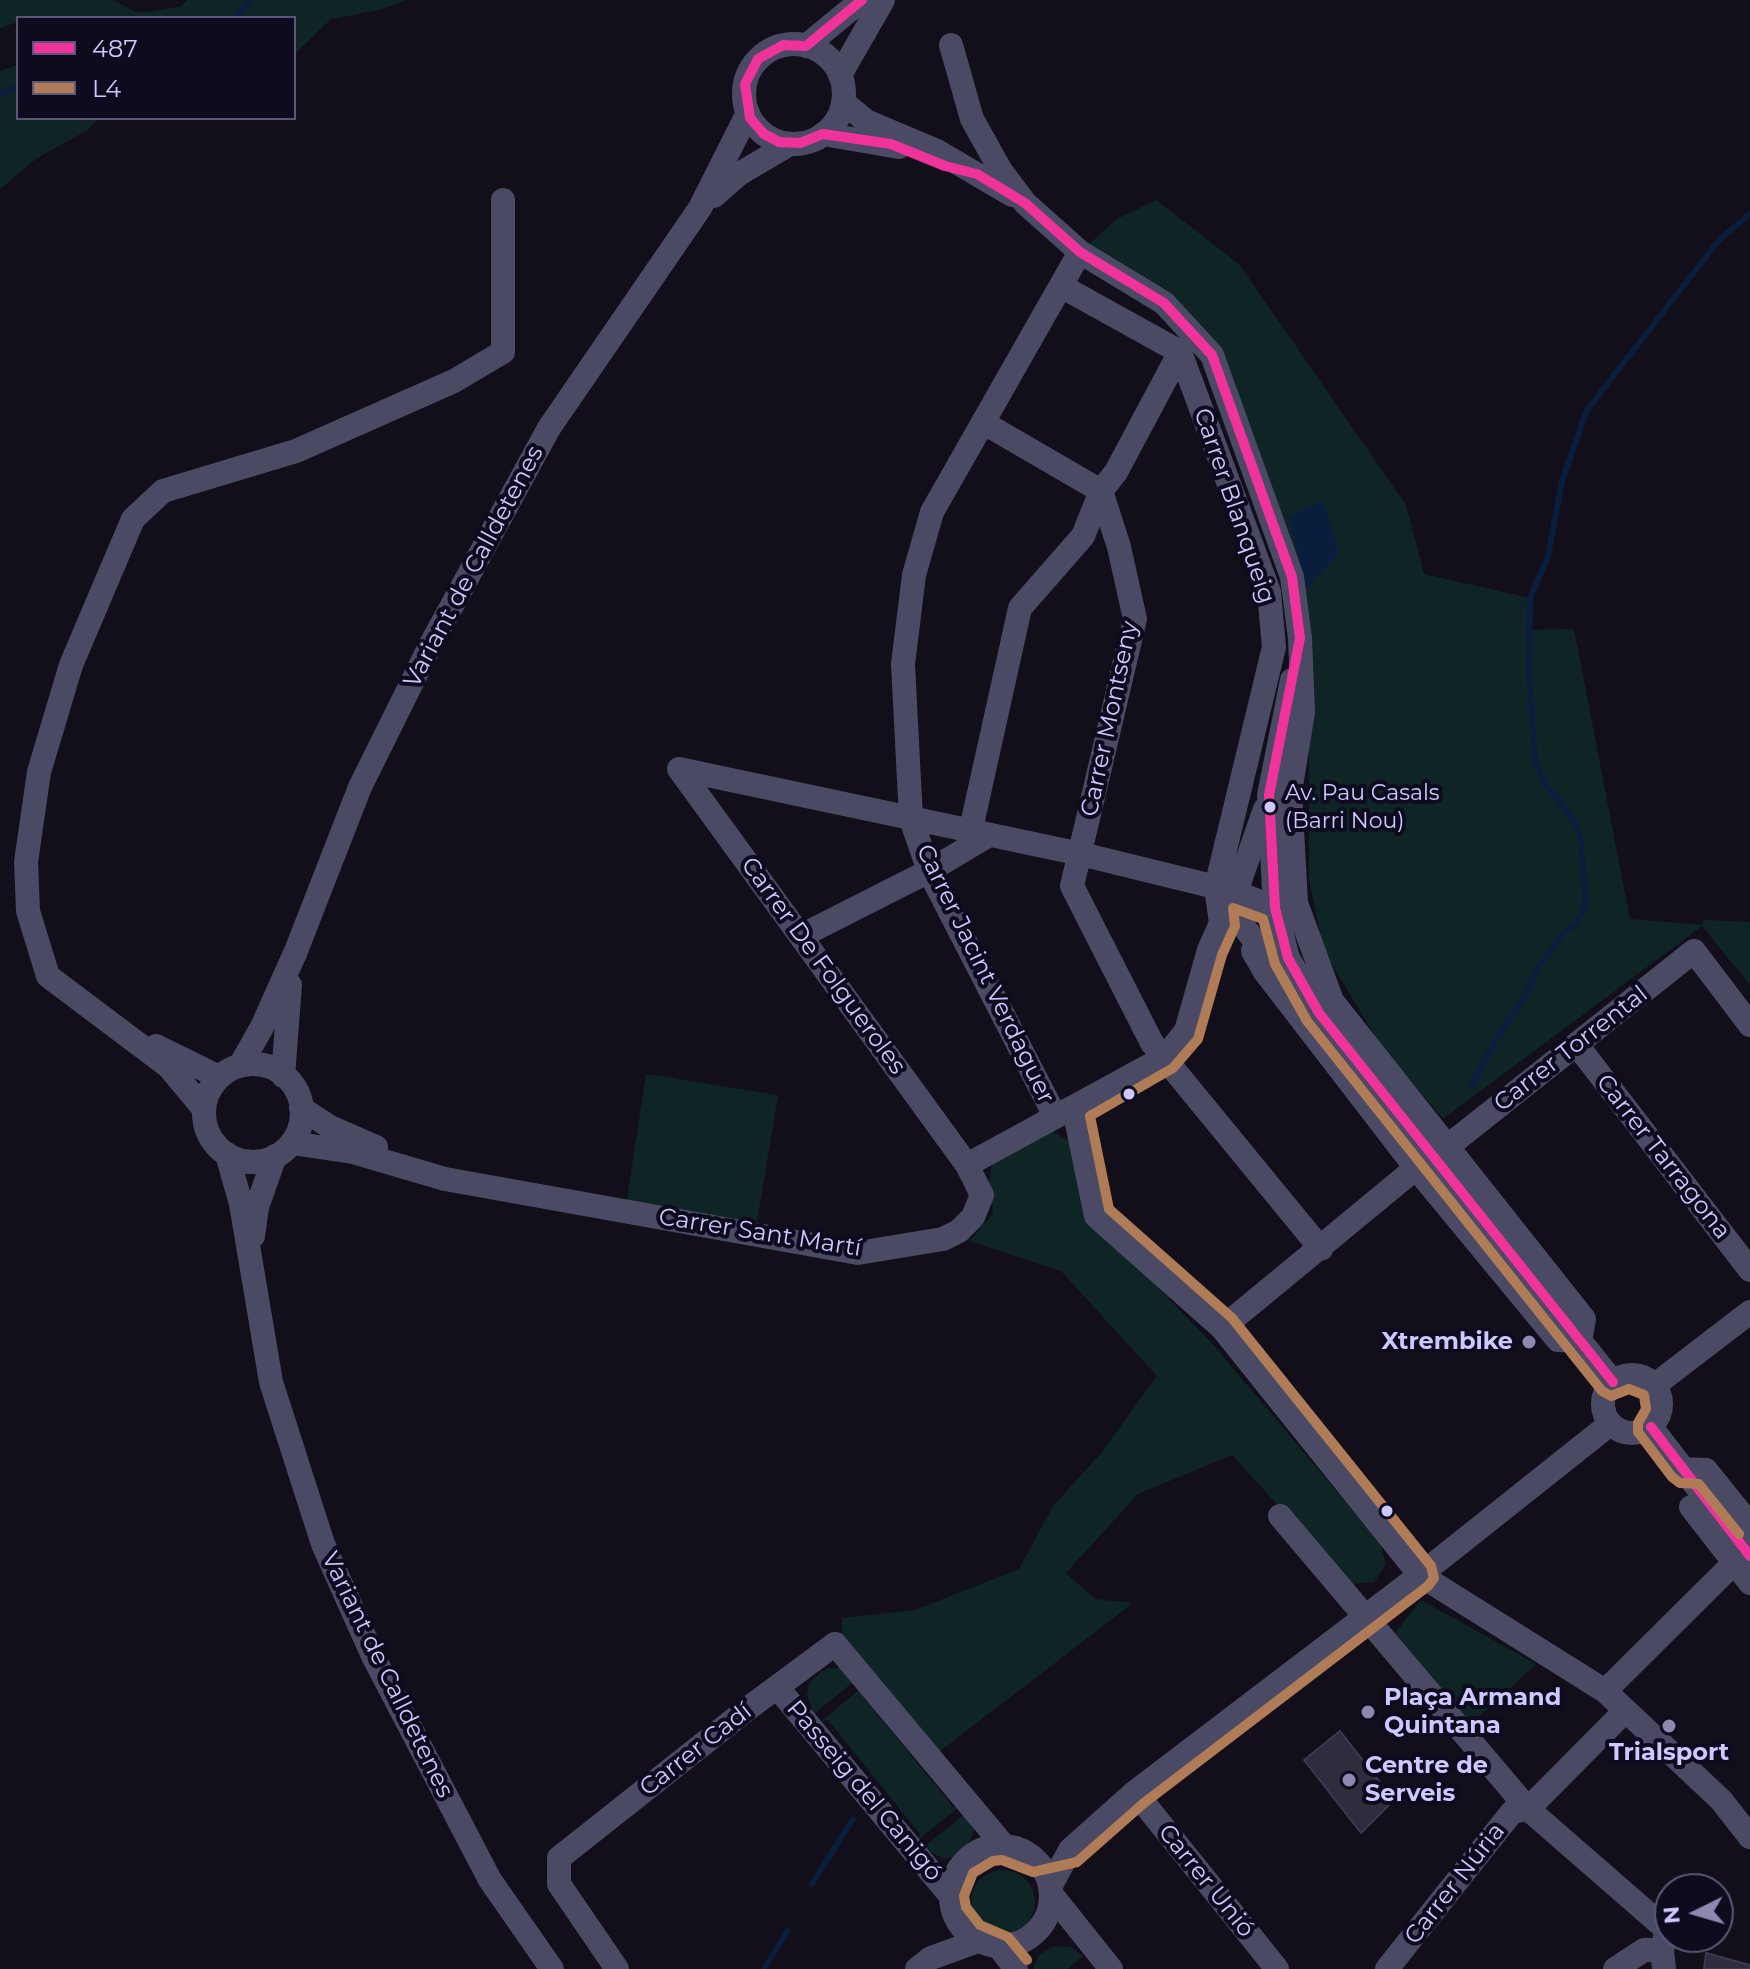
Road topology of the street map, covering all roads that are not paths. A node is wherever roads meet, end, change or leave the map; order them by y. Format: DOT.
graph roads {
  1 [pos="862,0"];
  2 [pos="883,0"];
  3 [pos="951,45"];
  4 [pos="806,46"];
  5 [pos="840,75"];
  6 [pos="843,102"];
  7 [pos="748,113"];
  8 [pos="823,134"];
  9 [pos="790,144"];
  10 [pos="977,174"];
  11 [pos="503,200"];
  12 [pos="1025,203"];
  13 [pos="700,208"];
  14 [pos="1080,252"];
  15 [pos="1061,286"];
  16 [pos="1180,352"];
  17 [pos="984,423"];
  18 [pos="1101,491"];
  19 [pos="1300,638"];
  20 [pos="1269,795"];
  21 [pos="911,819"];
  22 [pos="980,832"];
  23 [pos="1081,854"];
  24 [pos="929,871"];
  25 [pos="1226,889"];
  26 [pos="1275,908"];
  27 [pos="1240,931"];
  28 [pos="801,936"];
  29 [pos="296,951"];
  30 [pos="67,994"];
  31 [pos="1319,1013"];
  32 [pos="1750,1025"];
  33 [pos="1577,1045"];
  34 [pos="1165,1057"];
  35 [pos="230,1072"];
  36 [pos="283,1076"];
  37 [pos="301,1108"];
  38 [pos="204,1109"];
  39 [pos="1064,1112"];
  40 [pos="1447,1147"];
  41 [pos="284,1149"];
  42 [pos="227,1154"];
  43 [pos="967,1165"];
  44 [pos="1416,1168"];
  45 [pos="531,1196"];
  46 [pos="1321,1249"];
  47 [pos="249,1267"];
  48 [pos="1750,1270"];
  49 [pos="1750,1312"];
  50 [pos="1222,1328"];
  51 [pos="1580,1341"];
  52 [pos="1613,1382"];
  53 [pos="1655,1385"];
  54 [pos="1610,1424"];
  55 [pos="1651,1427"];
  56 [pos="1683,1469"];
  57 [pos="1280,1516"];
  58 [pos="1750,1525"];
  59 [pos="1742,1560"];
  60 [pos="1420,1575"];
  61 [pos="1750,1583"];
  62 [pos="1366,1617"];
  63 [pos="777,1687"];
  64 [pos="1605,1691"];
  65 [pos="1625,1711"];
  66 [pos="1135,1792"];
  67 [pos="1528,1809"];
  68 [pos="1750,1837"];
  69 [pos="1004,1846"];
  70 [pos="1070,1850"];
  71 [pos="1033,1858"];
  72 [pos="1051,1891"];
  73 [pos="952,1904"];
  74 [pos="1654,1939"];
  75 [pos="988,1944"];
  76 [pos="1654,1950"];
  77 [pos="924,1963"];
  78 [pos="552,1969"];
  79 [pos="617,1969"];
  80 [pos="1016,1969"];
  81 [pos="1111,1969"];
  82 [pos="1277,1969"];
  83 [pos="1387,1969"];
  84 [pos="1615,1969"];
  1 -- 4 [label="street, Variant de Calldetenes"];
  2 -- 5 [label="street"];
  3 -- 12 [label="street"];
  4 -- 5 [label="street"];
  4 -- 7 [label="street, Variant de Calldetenes"];
  5 -- 6 [label="street"];
  6 -- 8 [label="street"];
  6 -- 10 [label="street, Variant de Calldetenes"];
  7 -- 9 [label="street"];
  7 -- 13 [label="street, Variant de Calldetenes"];
  8 -- 9 [label="street, Variant de Calldetenes"];
  8 -- 10 [label="street, Variant de Calldetenes"];
  9 -- 13 [label="street, Variant de Calldetenes"];
  10 -- 12 [label="street, Variant de Calldetenes"];
  11 -- 30 [label="street"];
  12 -- 14 [label="street"];
  13 -- 29 [label="street, Variant de Calldetenes"];
  14 -- 15 [label="street, Carrer Jacint Verdaguer"];
  14 -- 19 [label="street"];
  15 -- 16 [label="street"];
  15 -- 17 [label="street, Carrer Jacint Verdaguer"];
  16 -- 18 [label="street"];
  16 -- 25 [label="street, Carrer Blanqueig"];
  17 -- 18 [label="street"];
  17 -- 21 [label="street, Carrer Jacint Verdaguer"];
  18 -- 22 [label="street"];
  18 -- 23 [label="street, Carrer Montseny"];
  19 -- 20 [label="street"];
  19 -- 40 [label="street"];
  20 -- 25 [label="street"];
  20 -- 26 [label="street"];
  21 -- 22 [label="street"];
  21 -- 24 [label="street, Carrer Jacint Verdaguer"];
  21 -- 28 [label="street, Carrer De Folgueroles"];
  22 -- 23 [label="street"];
  22 -- 24 [label="street"];
  23 -- 25 [label="street"];
  23 -- 34 [label="street, Carrer Montseny"];
  24 -- 28 [label="street"];
  24 -- 39 [label="street, Carrer Jacint Verdaguer"];
  25 -- 26 [label="street"];
  25 -- 27 [label="street"];
  26 -- 27 [label="street"];
  26 -- 31 [label="street"];
  27 -- 31 [label="street"];
  27 -- 34 [label="street"];
  27 -- 44 [label="street"];
  28 -- 43 [label="street, Carrer De Folgueroles"];
  29 -- 35 [label="street, Variant de Calldetenes"];
  29 -- 36 [label="street, Variant de Calldetenes"];
  30 -- 35 [label="street"];
  30 -- 38 [label="street"];
  31 -- 51 [label="street"];
  32 -- 33 [label="street, Carrer Torrental"];
  33 -- 40 [label="street, Carrer Torrental"];
  33 -- 48 [label="street, Carrer Tarragona"];
  34 -- 39 [label="street"];
  34 -- 46 [label="street, Carrer Montseny"];
  35 -- 36 [label="street"];
  35 -- 38 [label="street"];
  36 -- 37 [label="street"];
  37 -- 41 [label="street"];
  37 -- 45 [label="street, Carrer Sant Martí"];
  38 -- 42 [label="street"];
  39 -- 43 [label="street"];
  39 -- 50 [label="street, Carrer Jacint Verdaguer"];
  40 -- 51 [label="street"];
  41 -- 42 [label="street"];
  41 -- 45 [label="street, Carrer Sant Martí"];
  41 -- 47 [label="street, Variant de Calldetenes"];
  42 -- 47 [label="street, Variant de Calldetenes"];
  43 -- 45 [label="street, Carrer Sant Martí"];
  44 -- 46 [label="street"];
  44 -- 51 [label="street"];
  46 -- 50 [label="street"];
  47 -- 78 [label="street, Variant de Calldetenes"];
  49 -- 53 [label="street"];
  50 -- 60 [label="street, Carrer Jacint Verdaguer"];
  51 -- 52 [label="street"];
  52 -- 53 [label="street"];
  52 -- 54 [label="street"];
  53 -- 55 [label="street"];
  54 -- 55 [label="street"];
  54 -- 60 [label="street"];
  55 -- 56 [label="street"];
  56 -- 58 [label="street"];
  56 -- 59 [label="street"];
  57 -- 62 [label="street"];
  59 -- 61 [label="street"];
  59 -- 64 [label="street"];
  60 -- 62 [label="street"];
  60 -- 64 [label="street, Carrer Jacint Verdaguer"];
  62 -- 66 [label="street"];
  62 -- 67 [label="street"];
  63 -- 69 [label="street, Carrer Cadí"];
  63 -- 73 [label="street, Passeig del Canigó"];
  63 -- 79 [label="street, Carrer Cadí"];
  64 -- 65 [label="street, Carrer Jacint Verdaguer"];
  65 -- 67 [label="street, Carrer Núria"];
  65 -- 68 [label="street, Carrer Jacint Verdaguer"];
  66 -- 70 [label="street"];
  66 -- 82 [label="street, Carrer Unió"];
  67 -- 74 [label="street"];
  67 -- 83 [label="street, Carrer Núria"];
  69 -- 71 [label="street"];
  69 -- 73 [label="street, Passeig del Canigó"];
  70 -- 71 [label="street"];
  70 -- 72 [label="street"];
  71 -- 72 [label="street"];
  72 -- 75 [label="street"];
  72 -- 81 [label="street"];
  73 -- 75 [label="street, Passeig del Canigó"];
  73 -- 77 [label="street"];
  75 -- 77 [label="street"];
  75 -- 80 [label="street, Passeig del Canigó"];
  76 -- 84 [label="street"];
}
